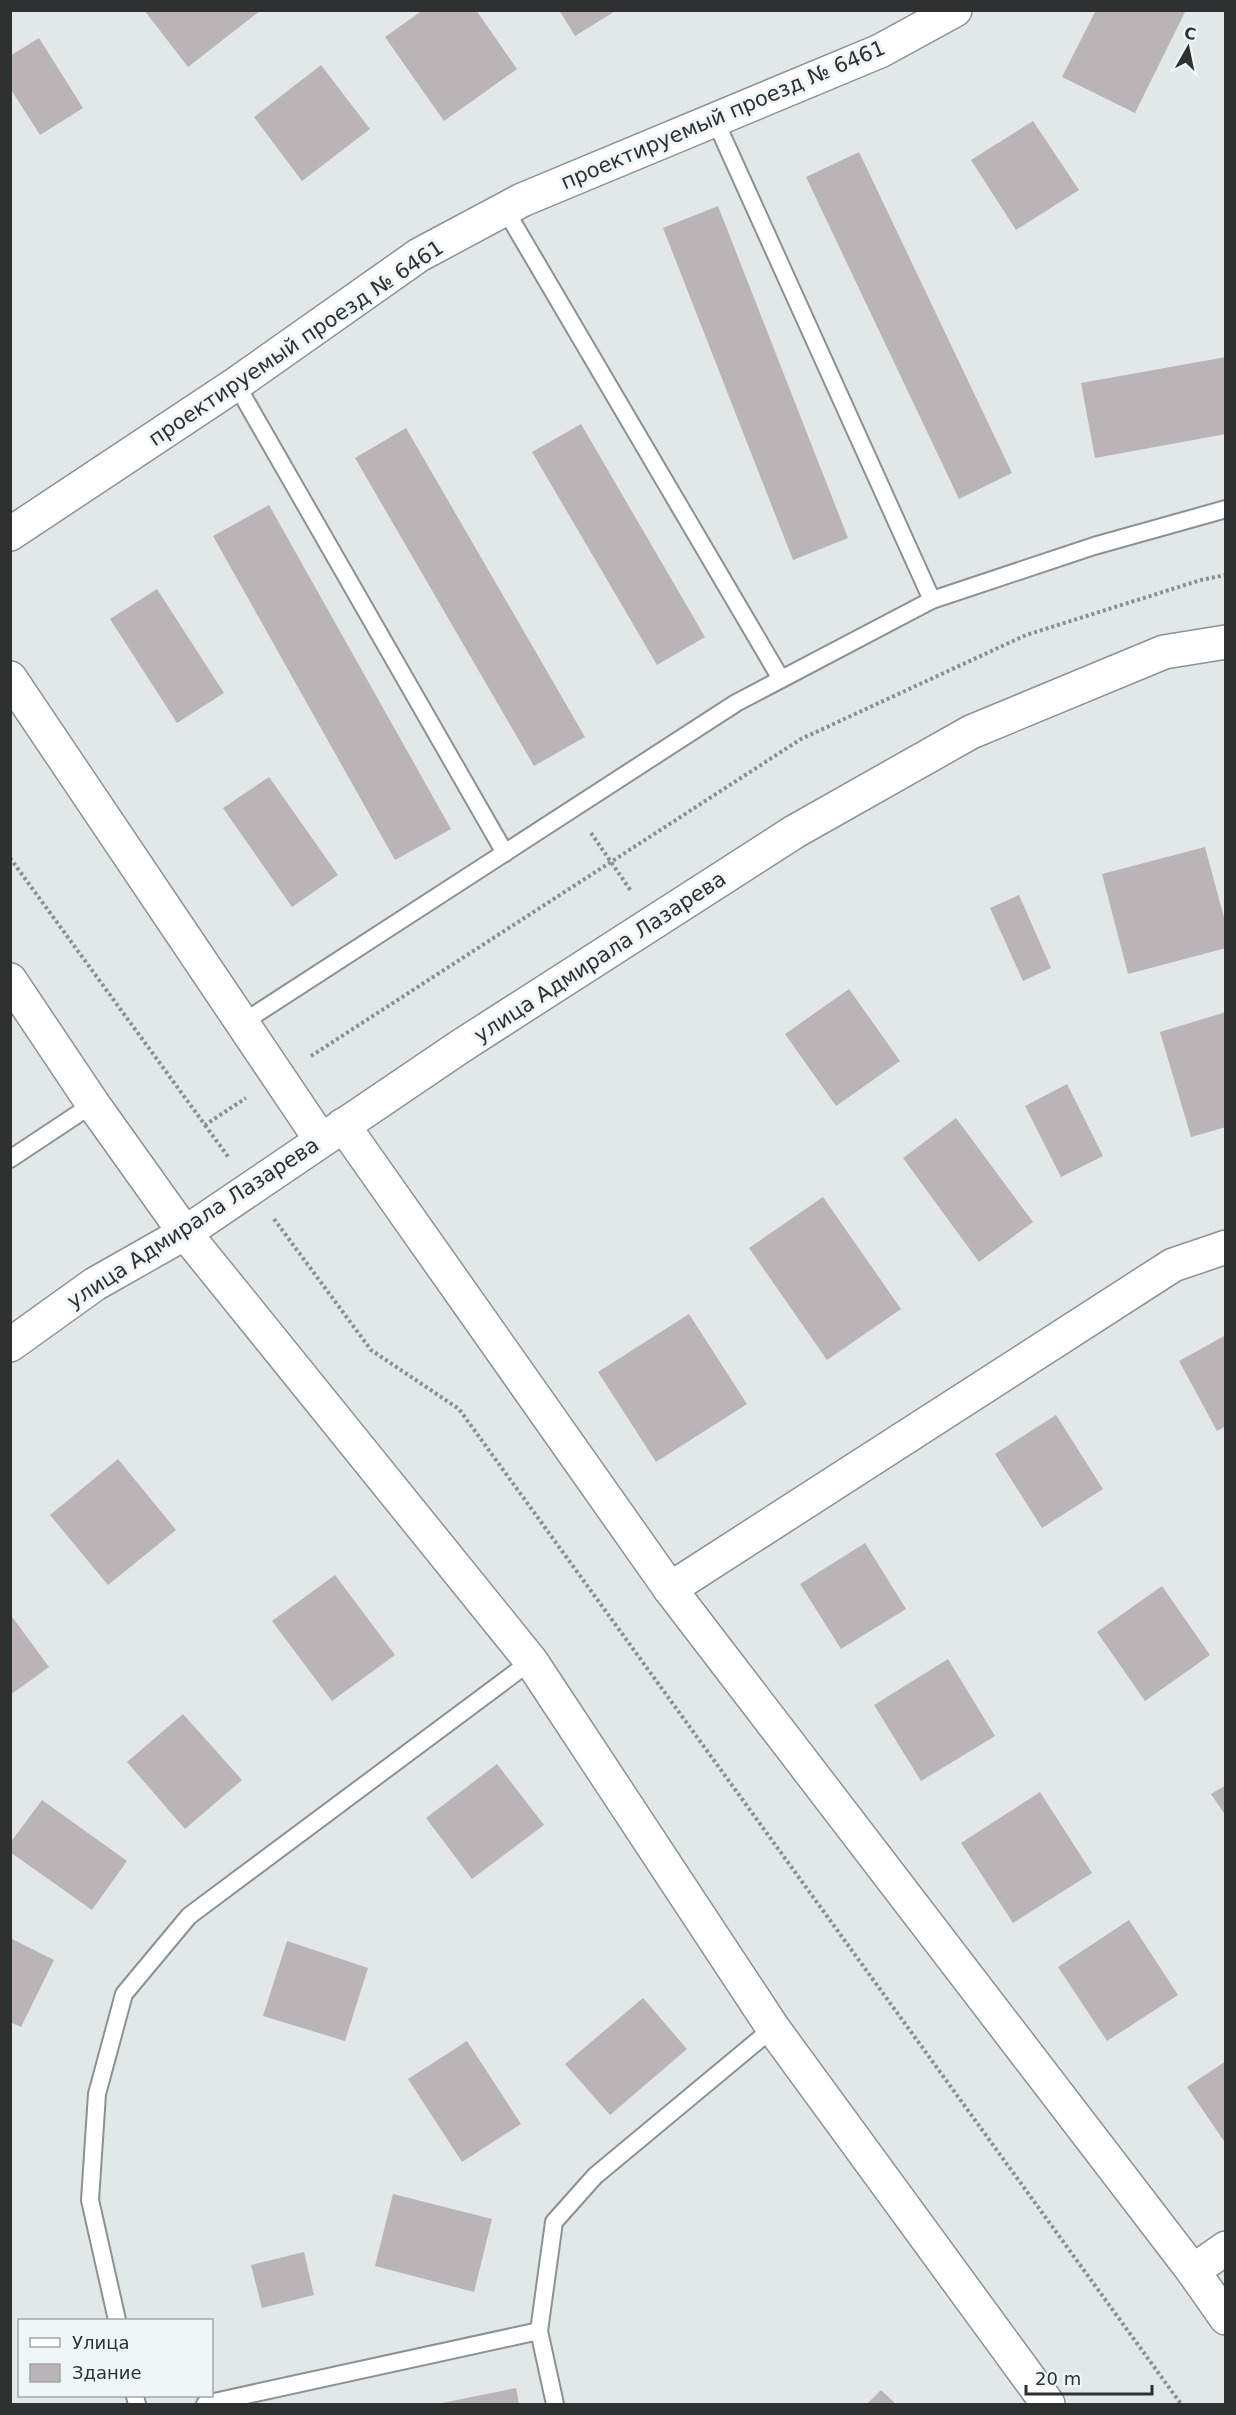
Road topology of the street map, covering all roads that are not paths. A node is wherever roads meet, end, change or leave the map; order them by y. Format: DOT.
graph roads {
  1 [pos="955,10"];
  2 [pos="715,120"];
  3 [pos="506,211"];
  4 [pos="236,384"];
  5 [pos="1226,509"];
  6 [pos="10,534"];
  7 [pos="932,600"];
  8 [pos="1226,642"];
  9 [pos="10,678"];
  10 [pos="781,679"];
  11 [pos="505,853"];
  12 [pos="10,980"];
  13 [pos="242,1023"];
  14 [pos="93,1104"];
  15 [pos="332,1133"];
  16 [pos="10,1159"];
  17 [pos="185,1233"];
  18 [pos="1226,1247"];
  19 [pos="10,1345"];
  20 [pos="670,1589"];
  21 [pos="531,1661"];
  22 [pos="773,2028"];
  23 [pos="1226,2248"];
  24 [pos="1193,2271"];
  25 [pos="1226,2318"];
  26 [pos="117,2319"];
  27 [pos="539,2331"];
  28 [pos="205,2404"];
  29 [pos="555,2404"];
  30 [pos="1048,2404"];
  1 -- 2 [label="street, проектируемый проезд № 6461"];
  2 -- 3 [label="street, проектируемый проезд № 6461"];
  2 -- 7 [label="lane"];
  3 -- 4 [label="street, проектируемый проезд № 6461"];
  3 -- 10 [label="lane"];
  4 -- 6 [label="street, проектируемый проезд № 6461"];
  4 -- 11 [label="lane"];
  5 -- 7 [label="lane"];
  7 -- 10 [label="lane"];
  8 -- 15 [label="street, улица Адмирала Лазарева"];
  9 -- 13 [label="street"];
  10 -- 11 [label="lane"];
  11 -- 13 [label="lane"];
  12 -- 14 [label="street"];
  13 -- 15 [label="street"];
  14 -- 16 [label="lane"];
  14 -- 17 [label="street"];
  15 -- 17 [label="street, улица Адмирала Лазарева"];
  15 -- 20 [label="street"];
  17 -- 19 [label="street, улица Адмирала Лазарева"];
  17 -- 21 [label="street"];
  18 -- 20 [label="street"];
  20 -- 24 [label="street"];
  21 -- 22 [label="street"];
  21 -- 26 [label="lane"];
  22 -- 27 [label="lane"];
  22 -- 30 [label="street"];
  23 -- 24 [label="street"];
  24 -- 25 [label="street"];
  27 -- 28 [label="lane"];
  27 -- 29 [label="lane"];
}
